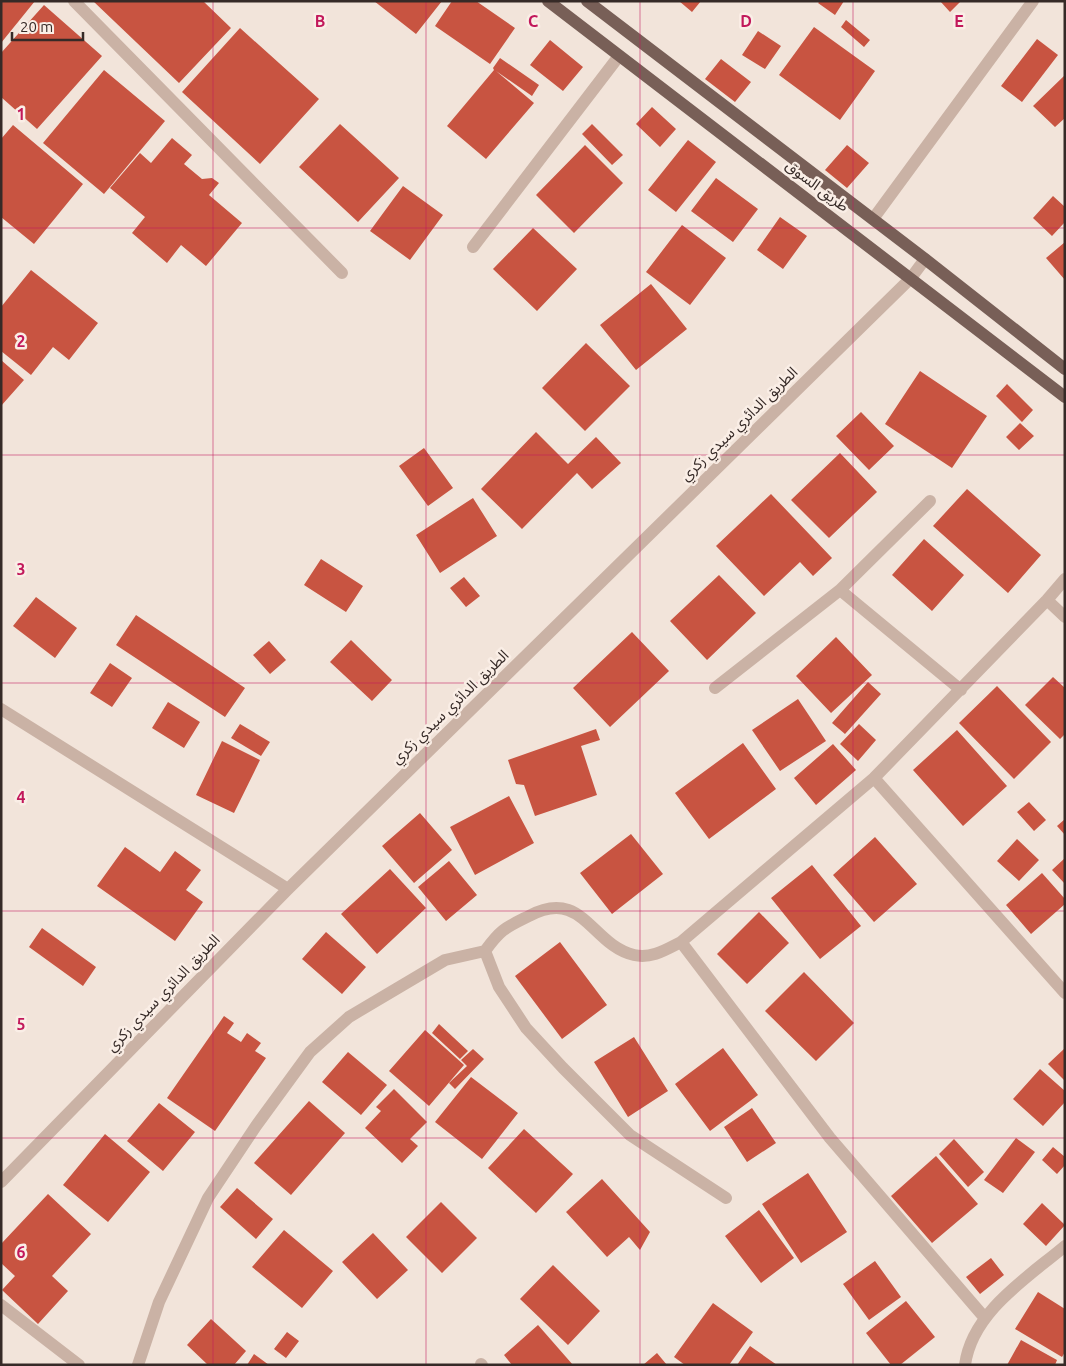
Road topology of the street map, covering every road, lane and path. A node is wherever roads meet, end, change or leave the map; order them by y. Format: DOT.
graph roads {
  1 [pos="74,1"];
  2 [pos="548,1"];
  3 [pos="587,1"];
  4 [pos="1033,1"];
  5 [pos="619,56"];
  6 [pos="873,219"];
  7 [pos="473,247"];
  8 [pos="925,259"];
  9 [pos="342,273"];
  10 [pos="911,278"];
  11 [pos="1065,368"];
  12 [pos="1065,397"];
  13 [pos="930,501"];
  14 [pos="1065,579"];
  15 [pos="840,590"];
  16 [pos="1047,600"];
  17 [pos="1065,616"];
  18 [pos="715,688"];
  19 [pos="961,690"];
  20 [pos="1,709"];
  21 [pos="874,778"];
  22 [pos="288,889"];
  23 [pos="681,942"];
  24 [pos="486,951"];
  25 [pos="1065,993"];
  26 [pos="1,1182"];
  27 [pos="726,1198"];
  28 [pos="1065,1246"];
  29 [pos="1,1305"];
  30 [pos="984,1317"];
  31 [pos="80,1365"];
  32 [pos="138,1365"];
  33 [pos="965,1365"];
  1 -- 9 [label="street"];
  2 -- 5 [label="main road, طريق السوق"];
  3 -- 6 [label="main road, طريق السوق"];
  4 -- 6 [label="street"];
  5 -- 7 [label="street"];
  5 -- 10 [label="main road, طريق السوق"];
  6 -- 8 [label="main road, طريق السوق"];
  8 -- 10 [label="street, الطريق الدائري سيدي زكري"];
  8 -- 11 [label="main road, طريق السوق"];
  10 -- 12 [label="main road, طريق السوق"];
  10 -- 22 [label="street, الطريق الدائري سيدي زكري"];
  13 -- 15 [label="street"];
  14 -- 16 [label="street"];
  15 -- 18 [label="street"];
  15 -- 19 [label="street"];
  16 -- 17 [label="street"];
  16 -- 19 [label="street"];
  19 -- 21 [label="street"];
  20 -- 22 [label="street"];
  21 -- 23 [label="street"];
  21 -- 25 [label="street"];
  22 -- 26 [label="street, الطريق الدائري سيدي زكري"];
  23 -- 24 [label="street"];
  23 -- 30 [label="street"];
  24 -- 27 [label="street"];
  24 -- 32 [label="street"];
  28 -- 30 [label="street"];
  29 -- 31 [label="street"];
  30 -- 33 [label="street"];
}
